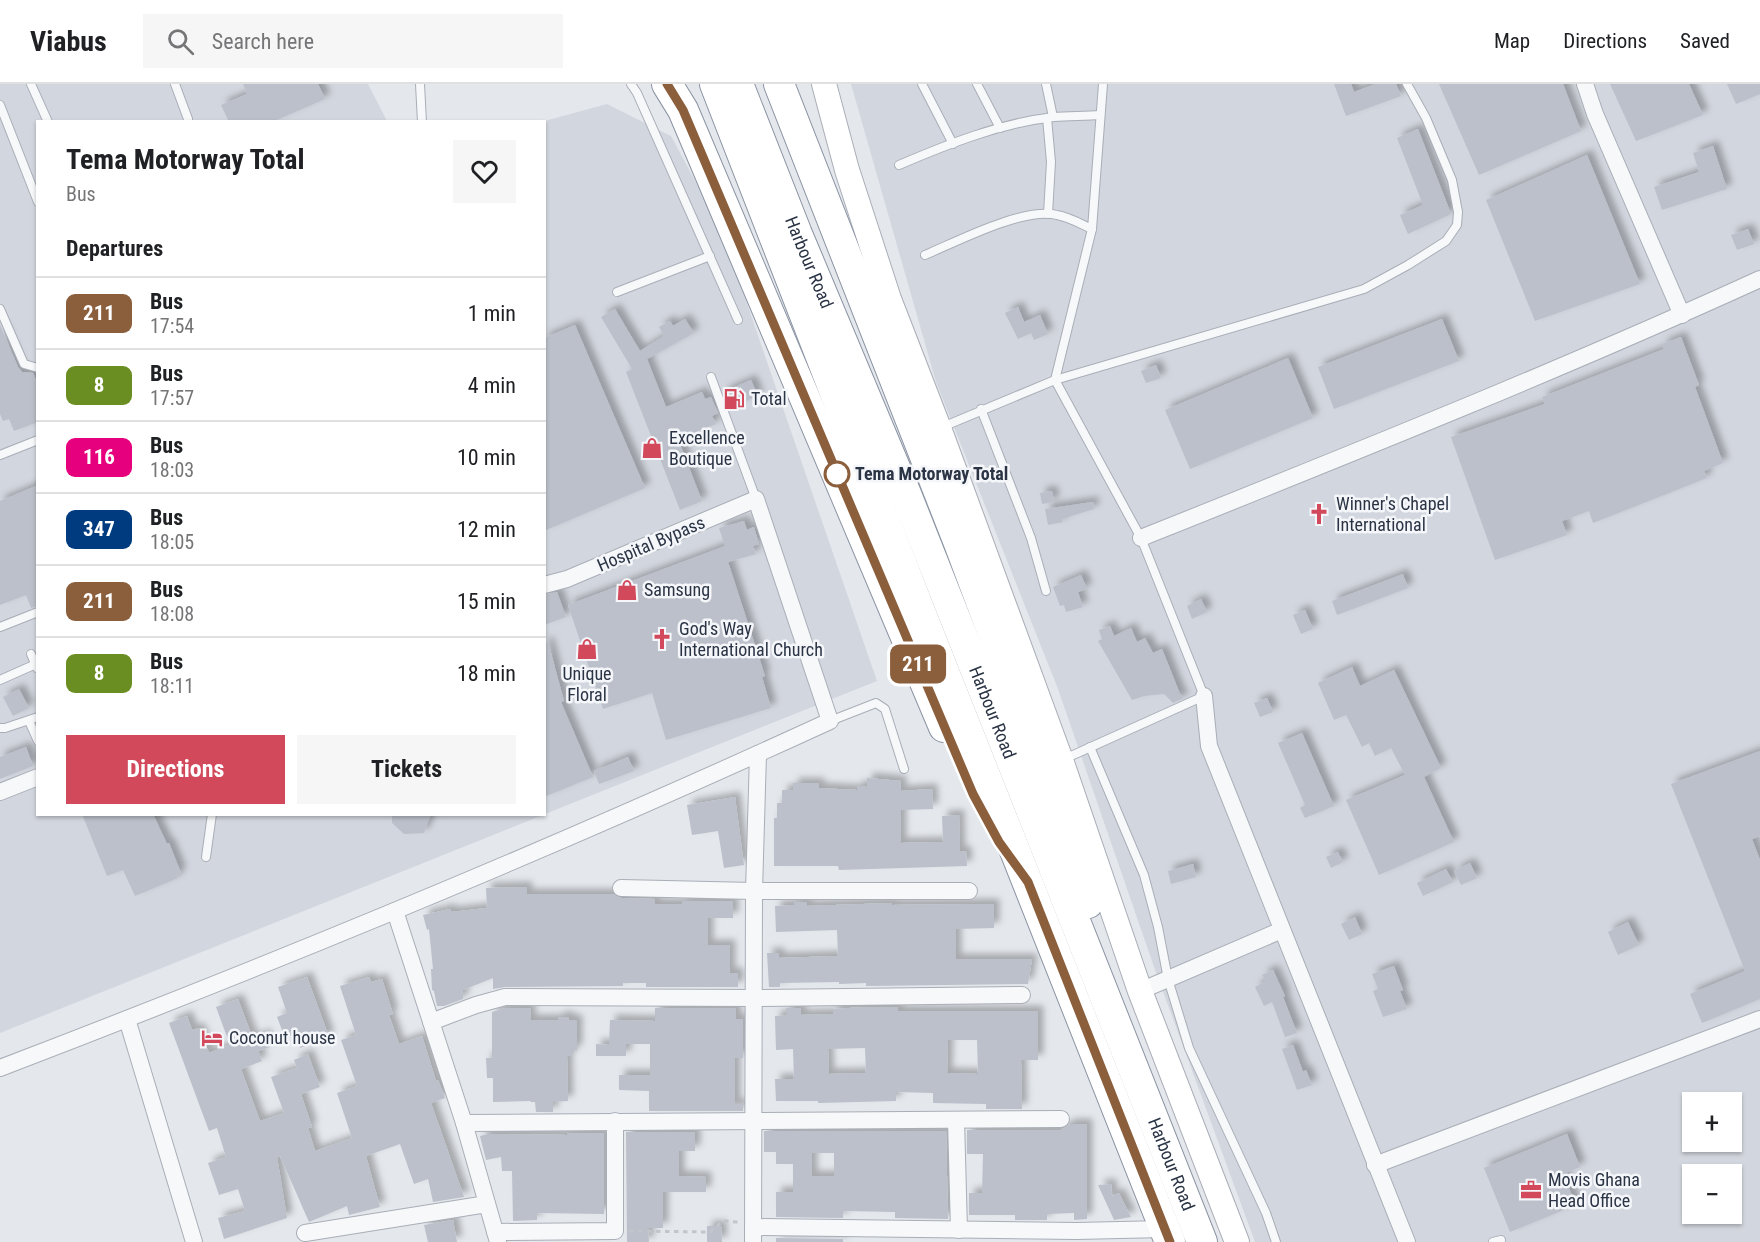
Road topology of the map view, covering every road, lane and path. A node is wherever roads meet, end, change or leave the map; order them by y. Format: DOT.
graph roads {
  1 [pos="31,84"];
  2 [pos="175,84"];
  3 [pos="420,84"];
  4 [pos="631,84"];
  5 [pos="667,84"];
  6 [pos="716,84"];
  7 [pos="738,84"];
  8 [pos="824,84"];
  9 [pos="922,84"];
  10 [pos="977,84"];
  11 [pos="1046,84"];
  12 [pos="1103,84"];
  13 [pos="1407,84"];
  14 [pos="1585,84"];
  15 [pos="784,92"];
  16 [pos="679,97"];
  17 [pos="0,105"];
  18 [pos="1100,115"];
  19 [pos="1050,118"];
  20 [pos="188,119"];
  21 [pos="47,120"];
  22 [pos="422,120"];
  23 [pos="1000,128"];
  24 [pos="953,144"];
  25 [pos="899,165"];
  26 [pos="36,197"];
  27 [pos="1048,214"];
  28 [pos="1092,229"];
  29 [pos="925,255"];
  30 [pos="710,256"];
  31 [pos="1760,279"];
  32 [pos="617,292"];
  33 [pos="0,309"];
  34 [pos="1682,315"];
  35 [pos="738,320"];
  36 [pos="36,367"];
  37 [pos="711,377"];
  38 [pos="1055,380"];
  39 [pos="981,409"];
  40 [pos="939,428"];
  41 [pos="36,441"];
  42 [pos="0,455"];
  43 [pos="756,499"];
  44 [pos="1141,538"];
  45 [pos="546,584"];
  46 [pos="1046,591"];
  47 [pos="36,613"];
  48 [pos="0,627"];
  49 [pos="31,654"];
  50 [pos="36,664"];
  51 [pos="36,666"];
  52 [pos="0,680"];
  53 [pos="1204,696"];
  54 [pos="33,719"];
  55 [pos="830,721"];
  56 [pos="0,728"];
  57 [pos="1090,747"];
  58 [pos="758,754"];
  59 [pos="1061,760"];
  60 [pos="904,769"];
  61 [pos="36,778"];
  62 [pos="0,792"];
  63 [pos="212,816"];
  64 [pos="206,857"];
  65 [pos="1028,882"];
  66 [pos="621,888"];
  67 [pos="754,891"];
  68 [pos="969,891"];
  69 [pos="395,911"];
  70 [pos="1282,930"];
  71 [pos="1168,979"];
  72 [pos="1140,991"];
  73 [pos="1022,995"];
  74 [pos="755,998"];
  75 [pos="1760,1018"];
  76 [pos="127,1019"];
  77 [pos="431,1022"];
  78 [pos="1125,1050"];
  79 [pos="0,1068"];
  80 [pos="1060,1119"];
  81 [pos="754,1120"];
  82 [pos="956,1120"];
  83 [pos="615,1121"];
  84 [pos="464,1123"];
  85 [pos="1375,1165"];
  86 [pos="487,1203"];
  87 [pos="958,1230"];
  88 [pos="615,1231"];
  89 [pos="305,1233"];
  90 [pos="753,1235"];
  91 [pos="1167,1235"];
  92 [pos="1076,1236"];
  93 [pos="496,1237"];
  94 [pos="194,1242"];
  95 [pos="1202,1242"];
  96 [pos="1237,1242"];
  97 [pos="1276,1242"];
  98 [pos="1407,1242"];
  1 -- 21 [label="lane"];
  2 -- 20 [label="lane"];
  3 -- 22 [label="lane"];
  4 -- 30 [label="lane"];
  5 -- 16 [label="highway"];
  6 -- 65 [label="highway, Harbour Road"];
  7 -- 78 [label="highway, Harbour Road"];
  8 -- 40 [label="street, Harbour Road"];
  9 -- 24 [label="lane"];
  10 -- 23 [label="lane"];
  11 -- 19 [label="lane"];
  12 -- 18 [label="lane"];
  13 -- 38 [label="lane"];
  14 -- 34 [label="street"];
  15 -- 78 [label="highway"];
  16 -- 65 [label="highway"];
  17 -- 26 [label="lane"];
  18 -- 19 [label="lane"];
  18 -- 28 [label="lane"];
  19 -- 23 [label="lane"];
  19 -- 27 [label="lane"];
  23 -- 24 [label="lane"];
  24 -- 25 [label="lane"];
  27 -- 28 [label="lane"];
  27 -- 29 [label="lane"];
  28 -- 38 [label="lane"];
  30 -- 32 [label="lane"];
  30 -- 35 [label="lane"];
  31 -- 34 [label="street"];
  33 -- 36 [label="lane"];
  34 -- 44 [label="street"];
  37 -- 43 [label="lane"];
  38 -- 39 [label="lane"];
  38 -- 44 [label="lane"];
  39 -- 40 [label="lane"];
  39 -- 46 [label="lane"];
  40 -- 59 [label="street, Harbour Road"];
  41 -- 42 [label="lane"];
  43 -- 45 [label="street, Hospital Bypass"];
  43 -- 55 [label="street"];
  44 -- 53 [label="lane"];
  47 -- 48 [label="lane"];
  49 -- 50 [label="lane"];
  51 -- 52 [label="lane"];
  53 -- 57 [label="lane"];
  53 -- 70 [label="street"];
  54 -- 56 [label="lane"];
  55 -- 58 [label="street"];
  55 -- 60 [label="lane"];
  57 -- 59 [label="lane"];
  57 -- 71 [label="lane"];
  58 -- 67 [label="street"];
  58 -- 69 [label="street"];
  59 -- 72 [label="street, Harbour Road"];
  61 -- 62 [label="street"];
  63 -- 64 [label="lane"];
  65 -- 91 [label="highway, Harbour Road"];
  66 -- 67 [label="street"];
  67 -- 68 [label="street"];
  67 -- 74 [label="street"];
  69 -- 76 [label="street"];
  69 -- 77 [label="street"];
  70 -- 71 [label="street"];
  70 -- 85 [label="street"];
  71 -- 72 [label="street"];
  71 -- 97 [label="lane"];
  72 -- 96 [label="street, Harbour Road"];
  73 -- 74 [label="street"];
  74 -- 77 [label="street"];
  74 -- 81 [label="street"];
  75 -- 85 [label="street"];
  76 -- 79 [label="street"];
  76 -- 94 [label="street"];
  77 -- 84 [label="street"];
  78 -- 95 [label="highway, Harbour Road"];
  80 -- 82 [label="street"];
  81 -- 82 [label="street"];
  81 -- 83 [label="street"];
  81 -- 90 [label="street"];
  82 -- 87 [label="street"];
  83 -- 84 [label="street"];
  83 -- 88 [label="street"];
  84 -- 86 [label="street"];
  85 -- 98 [label="street"];
  86 -- 89 [label="street"];
  86 -- 93 [label="street"];
  87 -- 90 [label="street"];
  87 -- 92 [label="street"];
  88 -- 90 [label="path"];
  88 -- 93 [label="street"];
  91 -- 92 [label="street"];
}
